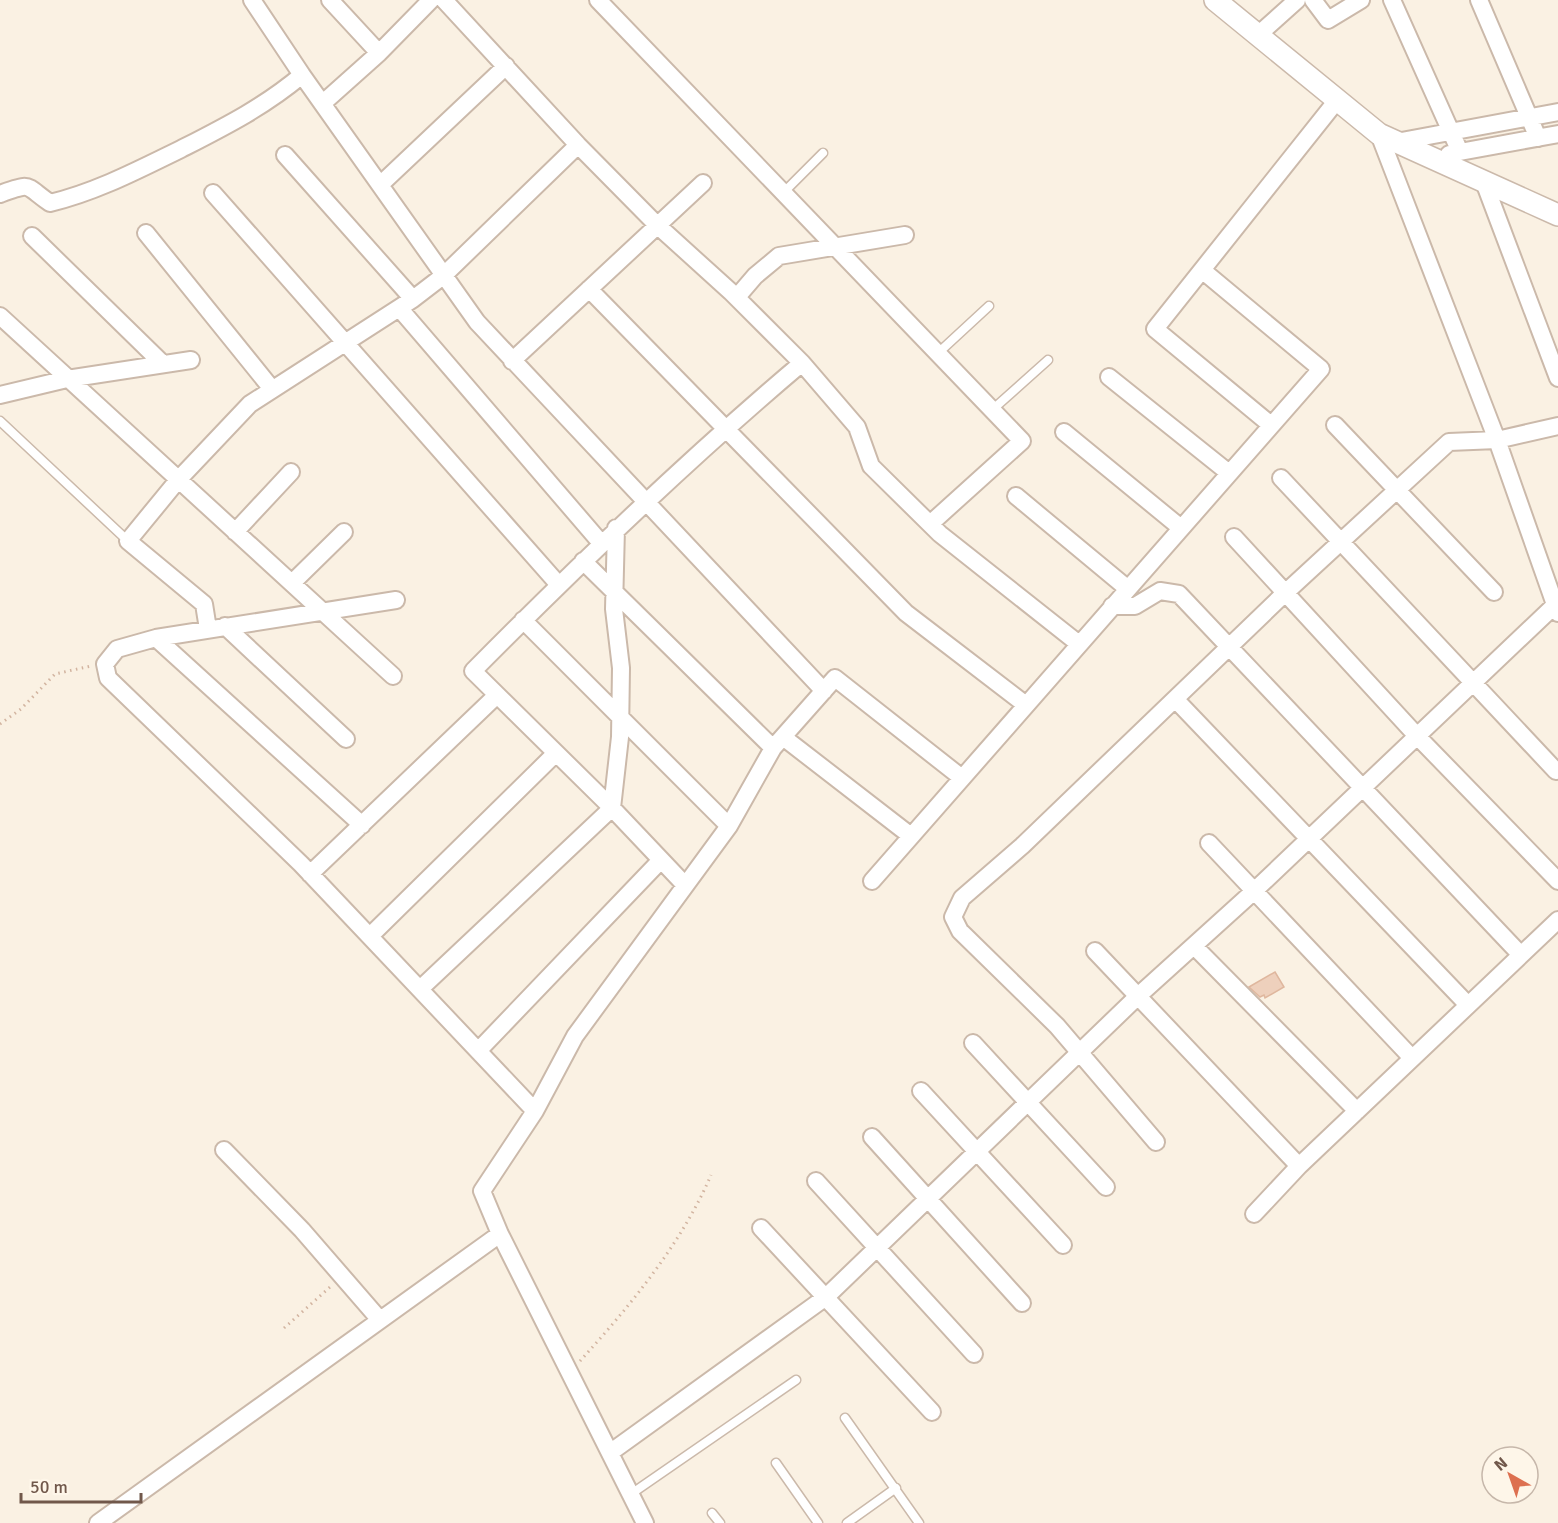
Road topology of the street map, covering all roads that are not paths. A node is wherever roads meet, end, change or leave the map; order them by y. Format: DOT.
graph roads {
  1 [pos="252,0"];
  2 [pos="330,0"];
  3 [pos="431,0"];
  4 [pos="444,0"];
  5 [pos="598,0"];
  6 [pos="1215,0"];
  7 [pos="1297,0"];
  8 [pos="1313,0"];
  9 [pos="1361,0"];
  10 [pos="1392,0"];
  11 [pos="1479,0"];
  12 [pos="1258,35"];
  13 [pos="379,53"];
  14 [pos="506,66"];
  15 [pos="302,75"];
  16 [pos="1338,99"];
  17 [pos="323,103"];
  18 [pos="1558,112"];
  19 [pos="1530,117"];
  20 [pos="1451,132"];
  21 [pos="1558,134"];
  22 [pos="1388,138"];
  23 [pos="1538,138"];
  24 [pos="578,146"];
  25 [pos="1460,152"];
  26 [pos="823,153"];
  27 [pos="285,155"];
  28 [pos="1430,158"];
  29 [pos="1484,182"];
  30 [pos="703,183"];
  31 [pos="380,185"];
  32 [pos="213,193"];
  33 [pos="0,194"];
  34 [pos="782,194"];
  35 [pos="1558,215"];
  36 [pos="657,225"];
  37 [pos="146,233"];
  38 [pos="905,235"];
  39 [pos="32,236"];
  40 [pos="832,246"];
  41 [pos="1202,270"];
  42 [pos="443,276"];
  43 [pos="589,289"];
  44 [pos="736,297"];
  45 [pos="406,304"];
  46 [pos="989,306"];
  47 [pos="0,316"];
  48 [pos="346,342"];
  49 [pos="938,354"];
  50 [pos="191,360"];
  51 [pos="1048,360"];
  52 [pos="512,361"];
  53 [pos="802,363"];
  54 [pos="163,364"];
  55 [pos="1109,377"];
  56 [pos="1558,378"];
  57 [pos="68,380"];
  58 [pos="272,389"];
  59 [pos="0,395"];
  60 [pos="992,410"];
  61 [pos="0,421"];
  62 [pos="1271,425"];
  63 [pos="1335,425"];
  64 [pos="1558,426"];
  65 [pos="724,429"];
  66 [pos="1064,432"];
  67 [pos="1497,440"];
  68 [pos="291,472"];
  69 [pos="1230,473"];
  70 [pos="1281,478"];
  71 [pos="178,480"];
  72 [pos="1396,492"];
  73 [pos="1016,496"];
  74 [pos="645,501"];
  75 [pos="930,524"];
  76 [pos="616,528"];
  77 [pos="1181,528"];
  78 [pos="236,532"];
  79 [pos="344,532"];
  80 [pos="1234,537"];
  81 [pos="128,541"];
  82 [pos="1343,542"];
  83 [pos="601,543"];
  84 [pos="583,561"];
  85 [pos="292,583"];
  86 [pos="559,585"];
  87 [pos="1128,589"];
  88 [pos="615,592"];
  89 [pos="1494,592"];
  90 [pos="1284,594"];
  91 [pos="396,600"];
  92 [pos="1112,606"];
  93 [pos="1557,609"];
  94 [pos="322,611"];
  95 [pos="523,620"];
  96 [pos="216,628"];
  97 [pos="156,639"];
  98 [pos="1079,645"];
  99 [pos="1229,647"];
  100 [pos="393,676"];
  101 [pos="1473,683"];
  102 [pos="824,691"];
  103 [pos="497,695"];
  104 [pos="1176,700"];
  105 [pos="1026,705"];
  106 [pos="620,717"];
  107 [pos="1417,735"];
  108 [pos="346,739"];
  109 [pos="778,743"];
  110 [pos="556,753"];
  111 [pos="1556,771"];
  112 [pos="962,778"];
  113 [pos="1361,787"];
  114 [pos="612,808"];
  115 [pos="362,825"];
  116 [pos="729,826"];
  117 [pos="911,836"];
  118 [pos="1307,839"];
  119 [pos="1209,843"];
  120 [pos="661,860"];
  121 [pos="310,874"];
  122 [pos="872,880"];
  123 [pos="1558,882"];
  124 [pos="685,885"];
  125 [pos="1253,892"];
  126 [pos="1558,920"];
  127 [pos="370,936"];
  128 [pos="1194,946"];
  129 [pos="1095,951"];
  130 [pos="1521,955"];
  131 [pos="420,989"];
  132 [pos="1138,996"];
  133 [pos="1468,1005"];
  134 [pos="973,1043"];
  135 [pos="478,1051"];
  136 [pos="1078,1054"];
  137 [pos="1412,1058"];
  138 [pos="921,1090"];
  139 [pos="1027,1102"];
  140 [pos="535,1110"];
  141 [pos="1357,1111"];
  142 [pos="872,1137"];
  143 [pos="1156,1142"];
  144 [pos="224,1150"];
  145 [pos="977,1151"];
  146 [pos="1299,1166"];
  147 [pos="816,1181"];
  148 [pos="1106,1187"];
  149 [pos="929,1197"];
  150 [pos="1254,1214"];
  151 [pos="761,1228"];
  152 [pos="500,1234"];
  153 [pos="1064,1245"];
  154 [pos="877,1248"];
  155 [pos="826,1297"];
  156 [pos="1022,1303"];
  157 [pos="380,1320"];
  158 [pos="974,1354"];
  159 [pos="796,1380"];
  160 [pos="932,1412"];
  161 [pos="845,1418"];
  162 [pos="611,1452"];
  163 [pos="776,1463"];
  164 [pos="896,1488"];
  165 [pos="630,1494"];
  166 [pos="712,1513"];
  167 [pos="98,1523"];
  168 [pos="645,1523"];
  169 [pos="720,1523"];
  170 [pos="818,1523"];
  171 [pos="847,1523"];
  172 [pos="919,1523"];
  1 -- 15 [label="street"];
  2 -- 13 [label="street"];
  3 -- 13 [label="street"];
  4 -- 14 [label="street"];
  5 -- 34 [label="street"];
  6 -- 12 [label="street"];
  7 -- 12 [label="street"];
  8 -- 9 [label="street"];
  10 -- 20 [label="street"];
  11 -- 19 [label="street"];
  12 -- 16 [label="street"];
  13 -- 17 [label="street"];
  14 -- 24 [label="street"];
  14 -- 31 [label="street"];
  15 -- 17 [label="street"];
  15 -- 33 [label="street"];
  16 -- 22 [label="street"];
  16 -- 41 [label="street"];
  17 -- 31 [label="street"];
  18 -- 19 [label="street"];
  19 -- 20 [label="street"];
  19 -- 23 [label="street"];
  20 -- 22 [label="street"];
  20 -- 25 [label="street"];
  21 -- 23 [label="street"];
  22 -- 28 [label="street"];
  22 -- 67 [label="street"];
  23 -- 25 [label="street"];
  24 -- 36 [label="street"];
  24 -- 42 [label="street"];
  25 -- 28 [label="street"];
  26 -- 34 [label="lane"];
  27 -- 45 [label="street"];
  28 -- 29 [label="street"];
  29 -- 35 [label="street"];
  29 -- 56 [label="street"];
  30 -- 36 [label="street"];
  31 -- 42 [label="street"];
  32 -- 48 [label="street"];
  34 -- 40 [label="street"];
  36 -- 43 [label="street"];
  36 -- 44 [label="street"];
  37 -- 58 [label="street"];
  38 -- 40 [label="street"];
  39 -- 54 [label="street"];
  40 -- 44 [label="street"];
  40 -- 49 [label="street"];
  41 -- 62 [label="street"];
  41 -- 62 [label="street"];
  42 -- 45 [label="street"];
  42 -- 52 [label="street"];
  43 -- 52 [label="street"];
  43 -- 65 [label="street"];
  44 -- 53 [label="street"];
  45 -- 48 [label="street"];
  45 -- 83 [label="street"];
  46 -- 49 [label="lane"];
  47 -- 57 [label="street"];
  48 -- 58 [label="street"];
  48 -- 86 [label="street"];
  49 -- 60 [label="street"];
  50 -- 54 [label="street"];
  51 -- 60 [label="lane"];
  52 -- 74 [label="street"];
  53 -- 65 [label="street"];
  53 -- 75 [label="street"];
  54 -- 57 [label="street"];
  55 -- 69 [label="street"];
  57 -- 59 [label="street"];
  57 -- 71 [label="street"];
  58 -- 71 [label="street"];
  60 -- 75 [label="street"];
  61 -- 81 [label="lane"];
  62 -- 69 [label="street"];
  63 -- 72 [label="street"];
  64 -- 67 [label="street"];
  65 -- 74 [label="street"];
  65 -- 105 [label="street"];
  66 -- 77 [label="street"];
  67 -- 72 [label="street"];
  67 -- 93 [label="street"];
  68 -- 78 [label="street"];
  69 -- 77 [label="street"];
  70 -- 82 [label="street"];
  71 -- 78 [label="street"];
  71 -- 81 [label="street"];
  72 -- 82 [label="street"];
  72 -- 89 [label="street"];
  73 -- 87 [label="street"];
  74 -- 76 [label="street"];
  74 -- 102 [label="street"];
  75 -- 98 [label="street"];
  76 -- 83 [label="street"];
  76 -- 88 [label="street"];
  77 -- 87 [label="street"];
  78 -- 85 [label="street"];
  79 -- 85 [label="street"];
  80 -- 90 [label="street"];
  81 -- 96 [label="street"];
  82 -- 90 [label="street"];
  82 -- 101 [label="street"];
  83 -- 84 [label="street"];
  84 -- 86 [label="street"];
  84 -- 88 [label="street"];
  85 -- 94 [label="street"];
  86 -- 95 [label="street"];
  87 -- 92 [label="street"];
  88 -- 106 [label="street"];
  88 -- 109 [label="street"];
  90 -- 99 [label="street"];
  90 -- 107 [label="street"];
  91 -- 94 [label="street"];
  92 -- 98 [label="street"];
  92 -- 99 [label="street"];
  93 -- 101 [label="street"];
  94 -- 96 [label="street"];
  94 -- 100 [label="street"];
  95 -- 103 [label="street"];
  95 -- 106 [label="street"];
  96 -- 97 [label="street"];
  96 -- 108 [label="street"];
  97 -- 115 [label="street"];
  97 -- 121 [label="street"];
  98 -- 105 [label="street"];
  99 -- 104 [label="street"];
  99 -- 113 [label="street"];
  101 -- 107 [label="street"];
  101 -- 111 [label="street"];
  102 -- 109 [label="street"];
  102 -- 112 [label="street"];
  103 -- 110 [label="street"];
  103 -- 115 [label="street"];
  104 -- 118 [label="street"];
  104 -- 136 [label="street"];
  105 -- 112 [label="street"];
  106 -- 114 [label="street"];
  106 -- 116 [label="street"];
  107 -- 113 [label="street"];
  107 -- 123 [label="street"];
  109 -- 116 [label="street"];
  109 -- 117 [label="street"];
  110 -- 114 [label="street"];
  110 -- 127 [label="street"];
  112 -- 117 [label="street"];
  113 -- 118 [label="street"];
  113 -- 130 [label="street"];
  114 -- 120 [label="street"];
  114 -- 131 [label="street"];
  115 -- 121 [label="street"];
  116 -- 124 [label="street"];
  117 -- 122 [label="street"];
  118 -- 125 [label="street"];
  118 -- 133 [label="street"];
  119 -- 125 [label="street"];
  120 -- 124 [label="street"];
  120 -- 135 [label="street"];
  121 -- 127 [label="street"];
  124 -- 140 [label="street"];
  125 -- 128 [label="street"];
  125 -- 137 [label="street"];
  126 -- 130 [label="street"];
  127 -- 131 [label="street"];
  128 -- 132 [label="street"];
  128 -- 141 [label="street"];
  129 -- 132 [label="street"];
  130 -- 133 [label="street"];
  131 -- 135 [label="street"];
  132 -- 136 [label="street"];
  132 -- 146 [label="street"];
  133 -- 137 [label="street"];
  134 -- 139 [label="street"];
  135 -- 140 [label="street"];
  136 -- 139 [label="street"];
  136 -- 143 [label="street"];
  137 -- 141 [label="street"];
  138 -- 145 [label="street"];
  139 -- 145 [label="street"];
  139 -- 148 [label="street"];
  140 -- 152 [label="street"];
  141 -- 146 [label="street"];
  142 -- 149 [label="street"];
  144 -- 157 [label="street"];
  145 -- 149 [label="street"];
  145 -- 153 [label="street"];
  146 -- 150 [label="street"];
  147 -- 154 [label="street"];
  149 -- 154 [label="street"];
  149 -- 156 [label="street"];
  151 -- 155 [label="street"];
  152 -- 157 [label="street"];
  152 -- 162 [label="street"];
  154 -- 155 [label="street"];
  154 -- 158 [label="street"];
  155 -- 160 [label="street"];
  155 -- 162 [label="street"];
  157 -- 167 [label="street"];
  159 -- 165 [label="lane"];
  161 -- 164 [label="lane"];
  162 -- 165 [label="street"];
  163 -- 170 [label="lane"];
  164 -- 171 [label="lane"];
  164 -- 172 [label="lane"];
  165 -- 168 [label="street"];
  166 -- 169 [label="lane"];
}
